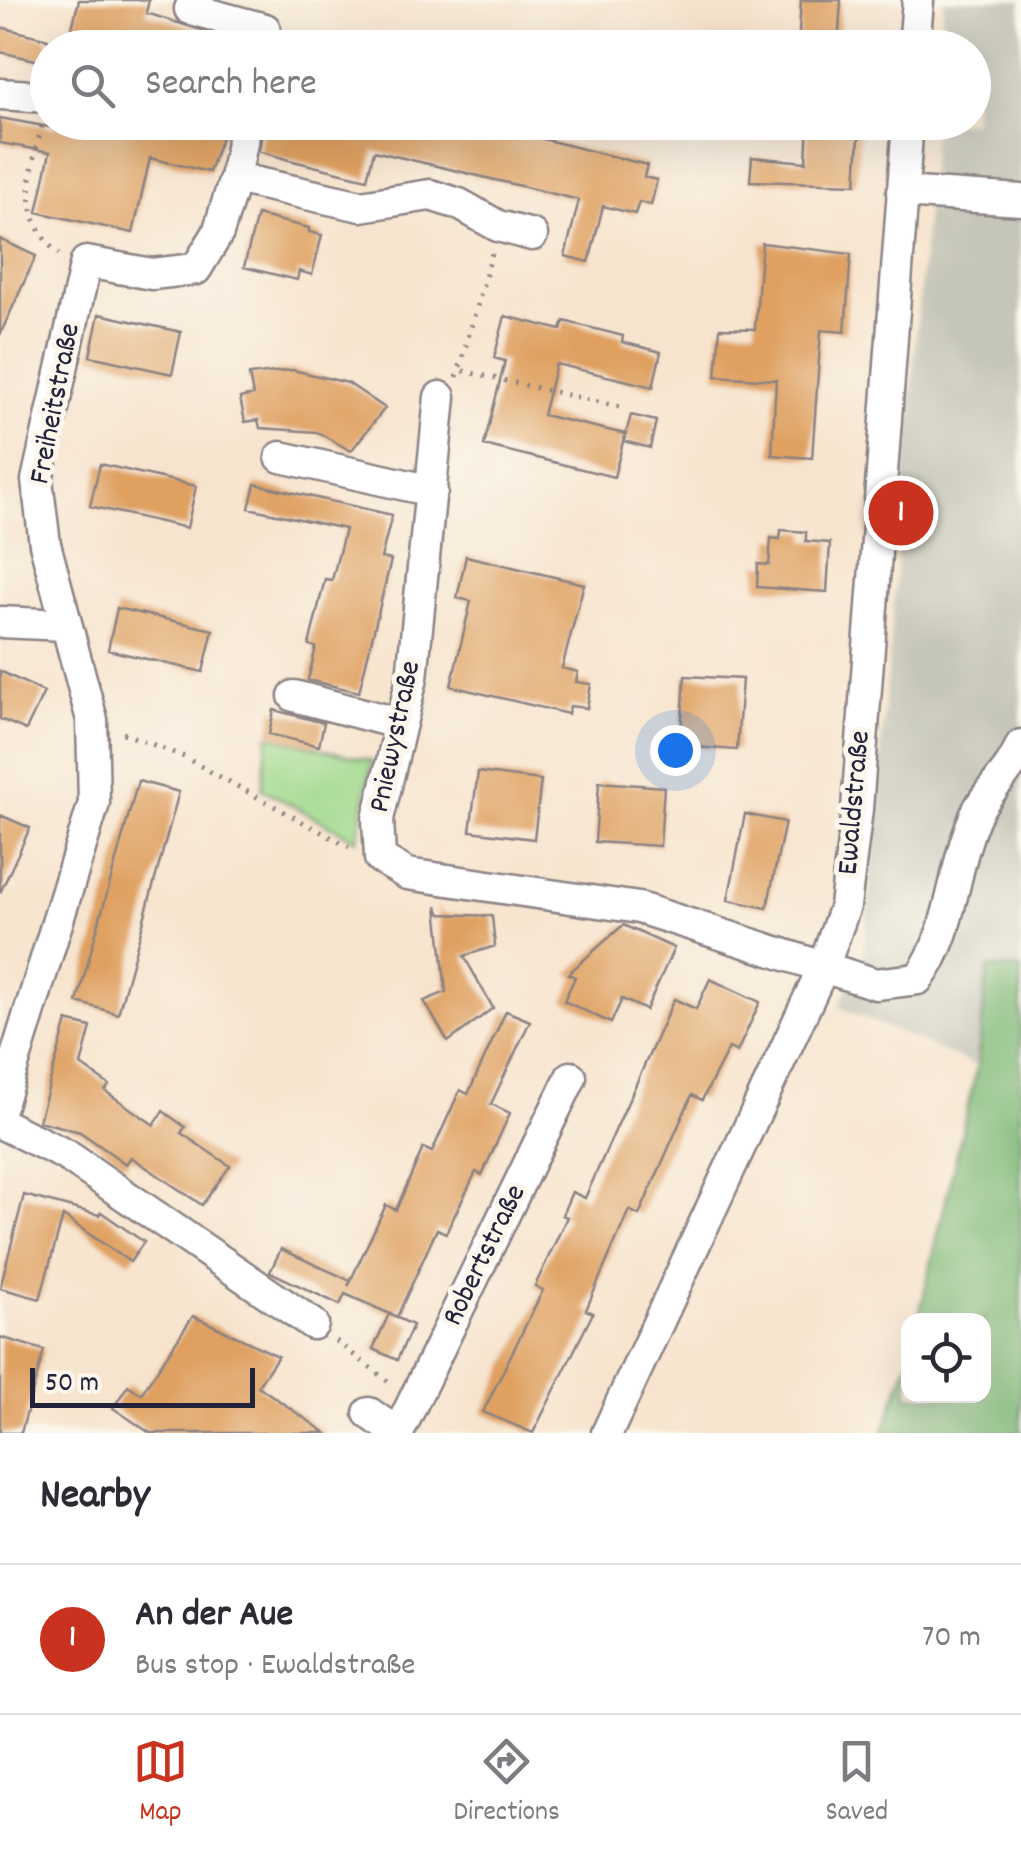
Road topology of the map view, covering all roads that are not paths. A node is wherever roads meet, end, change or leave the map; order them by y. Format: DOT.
graph roads {
  1 [pos="918,0"];
  2 [pos="190,9"];
  3 [pos="265,30"];
  4 [pos="916,30"];
  5 [pos="0,94"];
  6 [pos="30,103"];
  7 [pos="242,140"];
  8 [pos="906,140"];
  9 [pos="235,178"];
  10 [pos="902,192"];
  11 [pos="1021,200"];
  12 [pos="532,235"];
  13 [pos="440,397"];
  14 [pos="281,457"];
  15 [pos="432,491"];
  16 [pos="0,622"];
  17 [pos="65,624"];
  18 [pos="294,696"];
  19 [pos="401,724"];
  20 [pos="1021,745"];
  21 [pos="823,968"];
  22 [pos="571,1077"];
  23 [pos="0,1108"];
  24 [pos="0,1123"];
  25 [pos="314,1324"];
  26 [pos="369,1413"];
  27 [pos="398,1433"];
  28 [pos="608,1433"];
  1 -- 4 [label="street"];
  2 -- 3 [label="street"];
  5 -- 6 [label="street"];
  7 -- 9 [label="street"];
  8 -- 10 [label="street, Ewaldstraße"];
  9 -- 12 [label="street"];
  9 -- 17 [label="street, Freiheitstraße"];
  10 -- 11 [label="street"];
  10 -- 21 [label="street, Ewaldstraße"];
  13 -- 15 [label="street, Pniewystraße"];
  14 -- 15 [label="street"];
  15 -- 19 [label="street, Pniewystraße"];
  16 -- 17 [label="street"];
  17 -- 23 [label="street, Freiheitstraße"];
  18 -- 19 [label="street"];
  19 -- 21 [label="street, Pniewystraße"];
  20 -- 21 [label="street, Pniewystraße"];
  21 -- 28 [label="street, Ewaldstraße"];
  22 -- 27 [label="street, Robertstraße"];
  24 -- 25 [label="street"];
  26 -- 27 [label="street, Robertstraße"];
}
